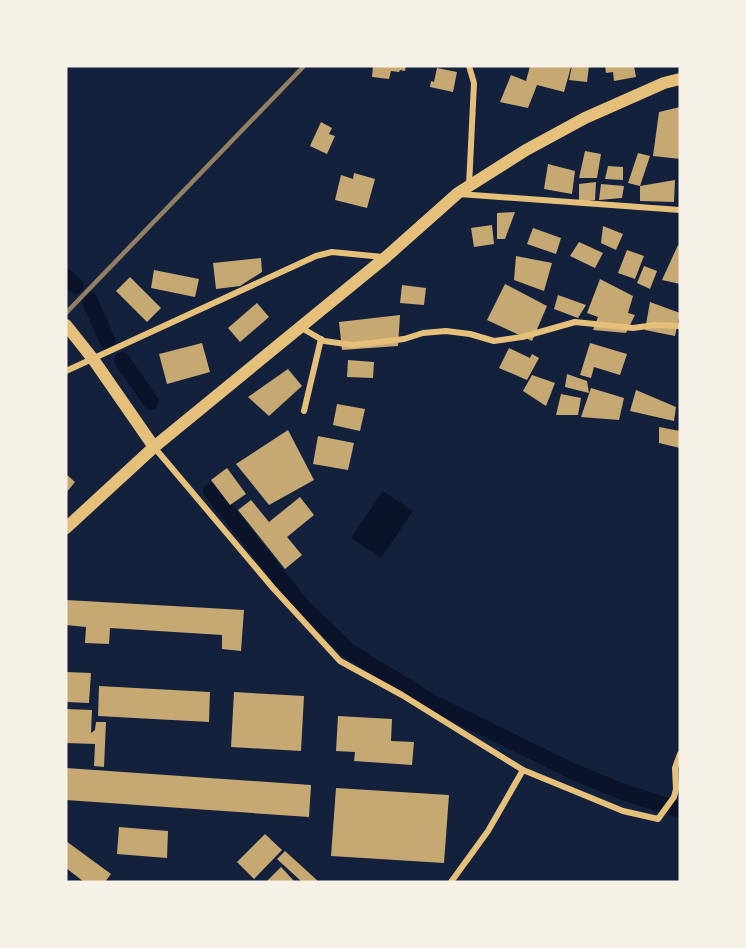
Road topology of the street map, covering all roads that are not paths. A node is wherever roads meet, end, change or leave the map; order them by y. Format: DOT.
graph roads {
  1 [pos="469,66"];
  2 [pos="680,79"];
  3 [pos="469,186"];
  4 [pos="458,194"];
  5 [pos="680,210"];
  6 [pos="386,257"];
  7 [pos="66,325"];
  8 [pos="680,326"];
  9 [pos="300,327"];
  10 [pos="321,339"];
  11 [pos="93,359"];
  12 [pos="66,371"];
  13 [pos="304,411"];
  14 [pos="154,447"];
  15 [pos="66,528"];
  16 [pos="680,754"];
  17 [pos="523,770"];
  18 [pos="678,790"];
  19 [pos="451,882"];
  1 -- 3 [label="street"];
  2 -- 3 [label="main road"];
  3 -- 4 [label="main road"];
  4 -- 5 [label="street"];
  4 -- 6 [label="main road"];
  6 -- 9 [label="main road"];
  6 -- 11 [label="street"];
  7 -- 11 [label="main road"];
  8 -- 10 [label="street"];
  9 -- 10 [label="street"];
  9 -- 14 [label="main road"];
  10 -- 13 [label="street"];
  11 -- 12 [label="street"];
  11 -- 14 [label="main road"];
  14 -- 15 [label="main road"];
  14 -- 17 [label="street"];
  16 -- 18 [label="street"];
  17 -- 18 [label="street"];
  17 -- 19 [label="street"];
}
